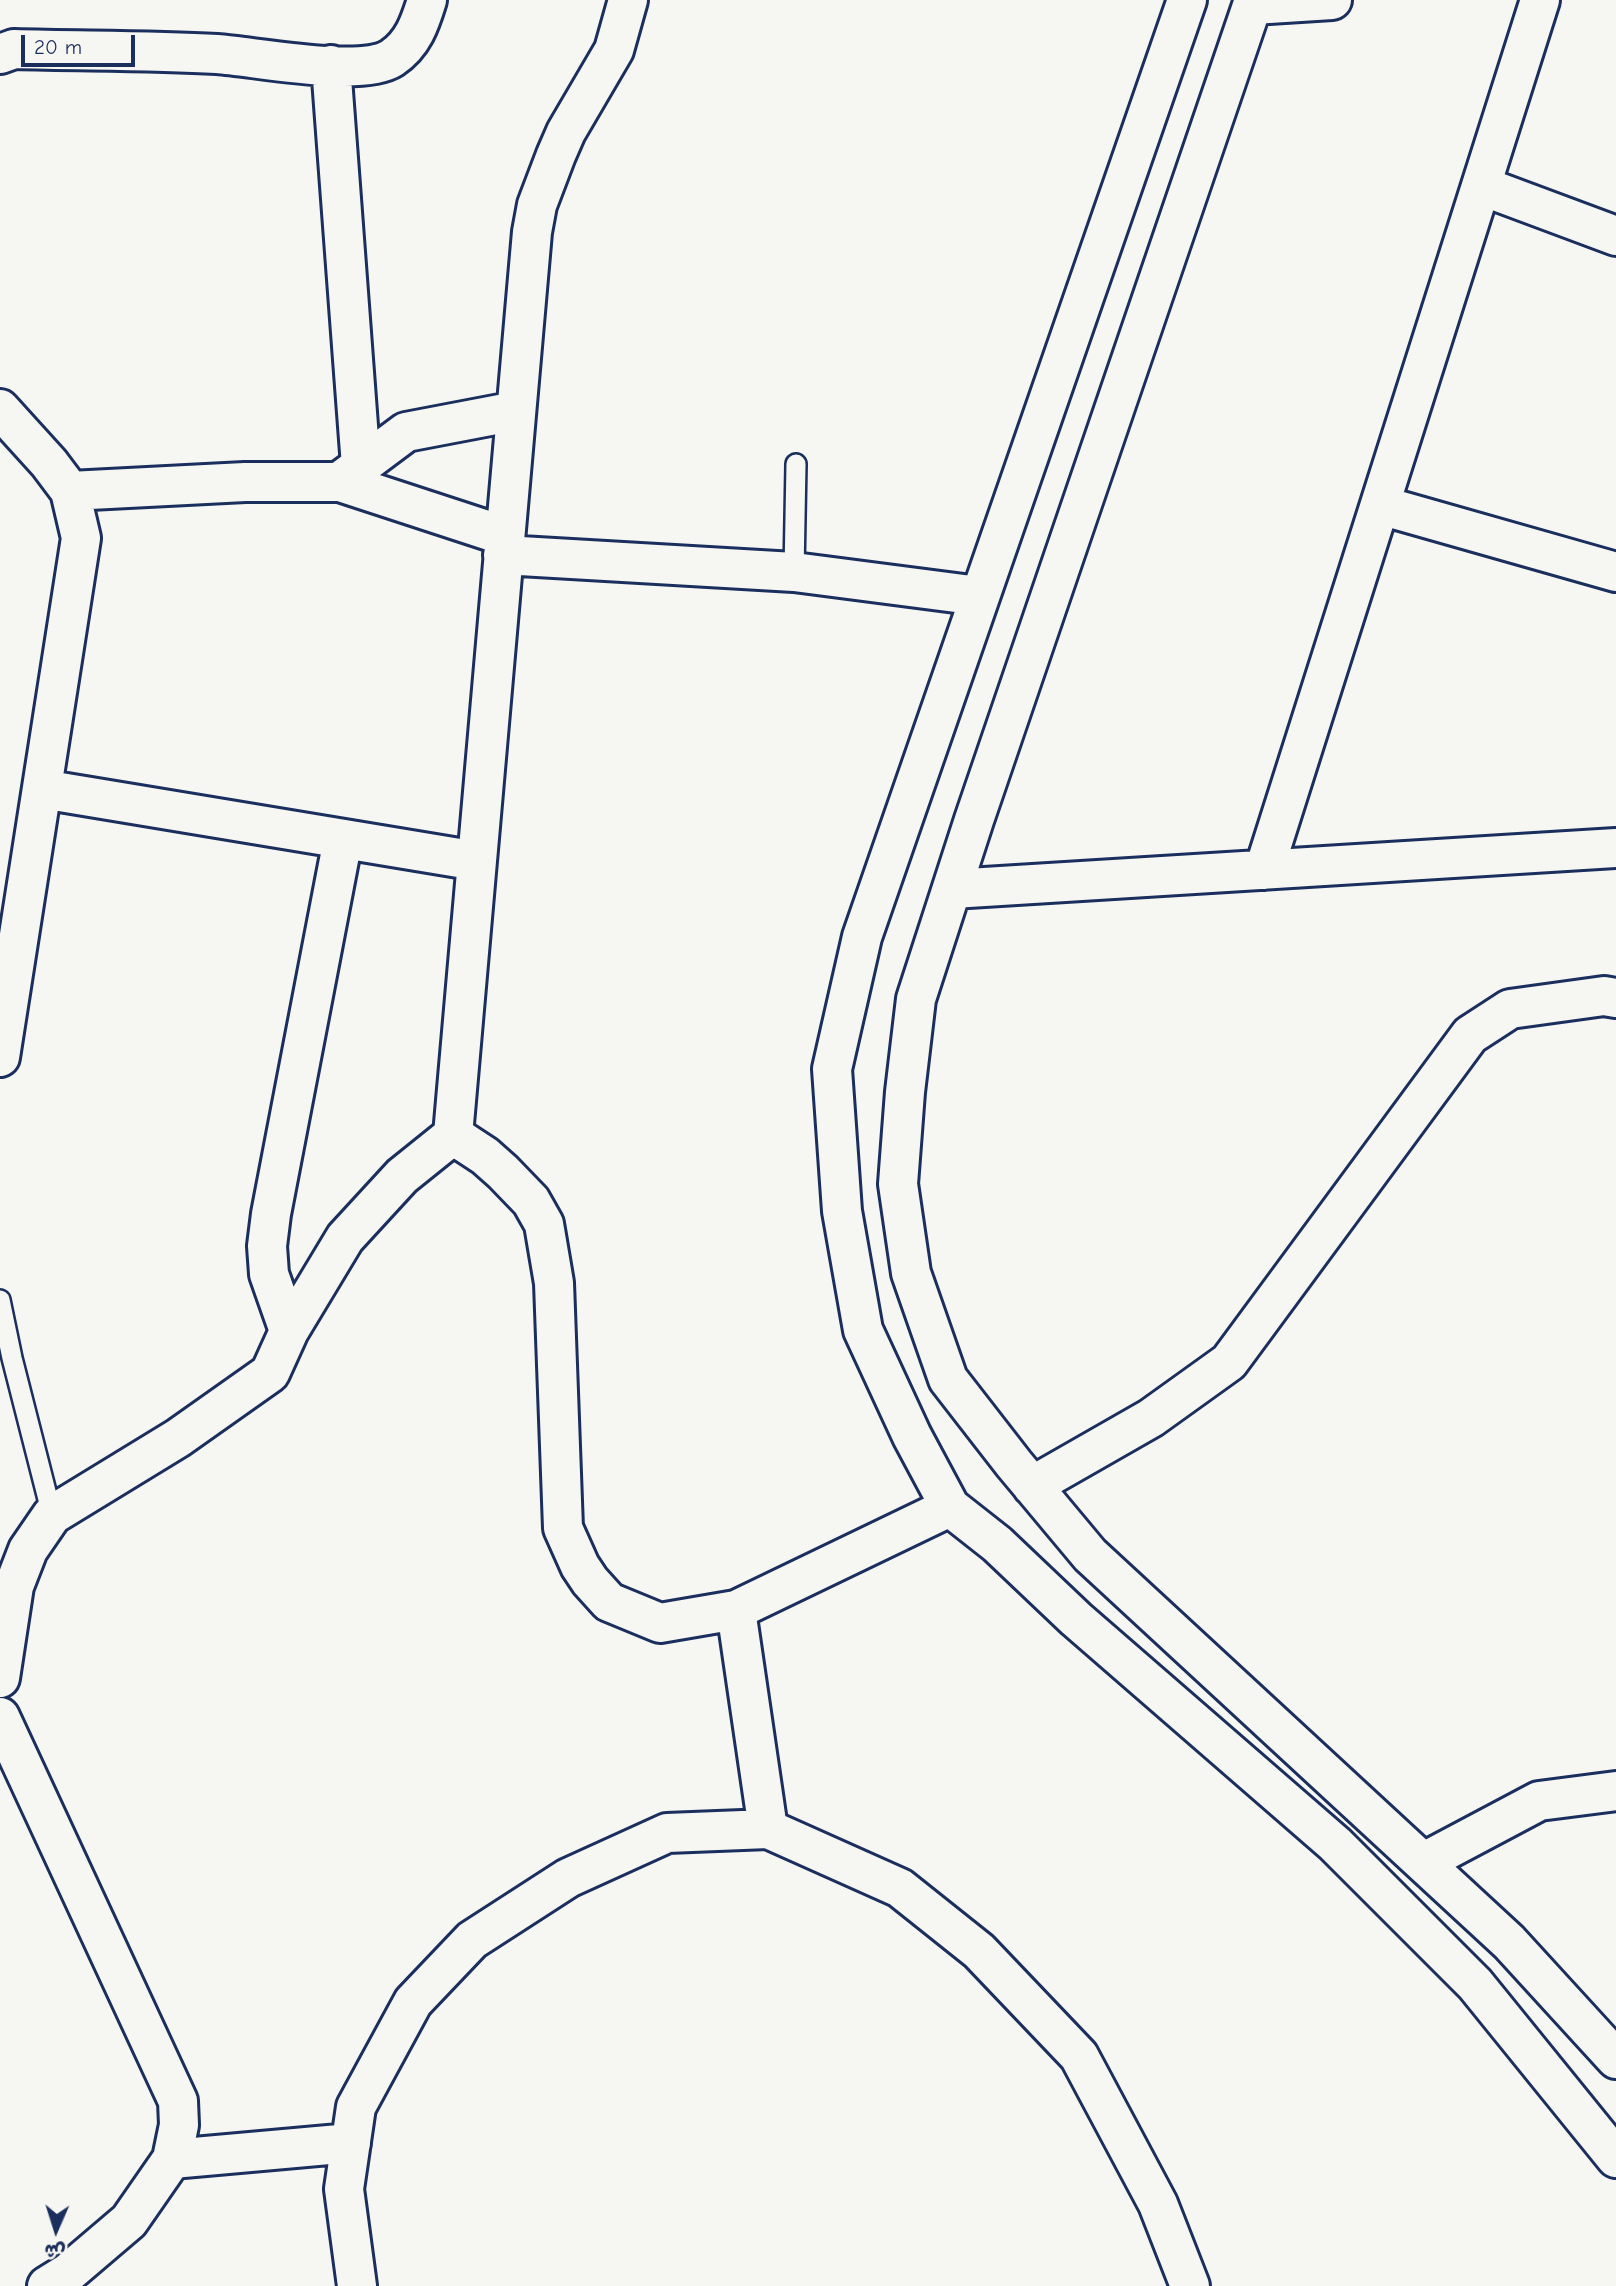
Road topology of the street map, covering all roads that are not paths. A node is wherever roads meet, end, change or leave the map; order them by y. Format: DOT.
graph roads {
  1 [pos="427,0"];
  2 [pos="628,0"];
  3 [pos="1187,0"];
  4 [pos="1332,0"];
  5 [pos="1541,0"];
  6 [pos="1254,2"];
  7 [pos="0,54"];
  8 [pos="331,65"];
  9 [pos="1482,186"];
  10 [pos="1616,236"];
  11 [pos="0,409"];
  12 [pos="516,411"];
  13 [pos="796,464"];
  14 [pos="350,474"];
  15 [pos="70,492"];
  16 [pos="1380,505"];
  17 [pos="504,546"];
  18 [pos="794,572"];
  19 [pos="1616,572"];
  20 [pos="979,596"];
  21 [pos="42,789"];
  22 [pos="343,839"];
  23 [pos="1616,848"];
  24 [pos="477,861"];
  25 [pos="1264,870"];
  26 [pos="952,890"];
  27 [pos="1616,998"];
  28 [pos="0,1057"];
  29 [pos="453,1135"];
  30 [pos="0,1300"];
  31 [pos="289,1331"];
  32 [pos="1032,1486"];
  33 [pos="950,1507"];
  34 [pos="52,1515"];
  35 [pos="14,1551"];
  36 [pos="736,1610"];
  37 [pos="0,1678"];
  38 [pos="0,1717"];
  39 [pos="1616,1791"];
  40 [pos="768,1829"];
  41 [pos="1424,1862"];
  42 [pos="1616,2059"];
  43 [pos="351,2143"];
  44 [pos="1616,2158"];
  45 [pos="172,2159"];
  46 [pos="47,2286"];
  47 [pos="357,2286"];
  48 [pos="1190,2286"];
  1 -- 8 [label="street"];
  2 -- 12 [label="street"];
  3 -- 20 [label="street"];
  4 -- 6 [label="street"];
  5 -- 9 [label="street"];
  6 -- 26 [label="street"];
  7 -- 8 [label="street"];
  8 -- 14 [label="street"];
  9 -- 10 [label="street"];
  9 -- 16 [label="street"];
  11 -- 15 [label="street"];
  12 -- 14 [label="street"];
  12 -- 17 [label="street"];
  13 -- 18 [label="lane"];
  14 -- 15 [label="street"];
  14 -- 17 [label="street"];
  15 -- 21 [label="street"];
  16 -- 19 [label="street"];
  16 -- 25 [label="street"];
  17 -- 18 [label="street"];
  17 -- 24 [label="street"];
  18 -- 20 [label="street"];
  20 -- 33 [label="street"];
  21 -- 22 [label="street"];
  21 -- 28 [label="street"];
  22 -- 24 [label="street"];
  22 -- 31 [label="street"];
  23 -- 25 [label="street"];
  24 -- 29 [label="street"];
  25 -- 26 [label="street"];
  26 -- 32 [label="street"];
  27 -- 32 [label="street"];
  29 -- 31 [label="street"];
  29 -- 36 [label="street"];
  30 -- 34 [label="lane"];
  31 -- 34 [label="street"];
  32 -- 41 [label="street"];
  33 -- 36 [label="street"];
  33 -- 44 [label="street"];
  34 -- 35 [label="street"];
  35 -- 37 [label="street"];
  36 -- 40 [label="street"];
  38 -- 45 [label="street"];
  39 -- 41 [label="street"];
  40 -- 43 [label="street"];
  40 -- 48 [label="street"];
  41 -- 42 [label="street"];
  43 -- 45 [label="street"];
  43 -- 47 [label="street"];
  45 -- 46 [label="street"];
}
